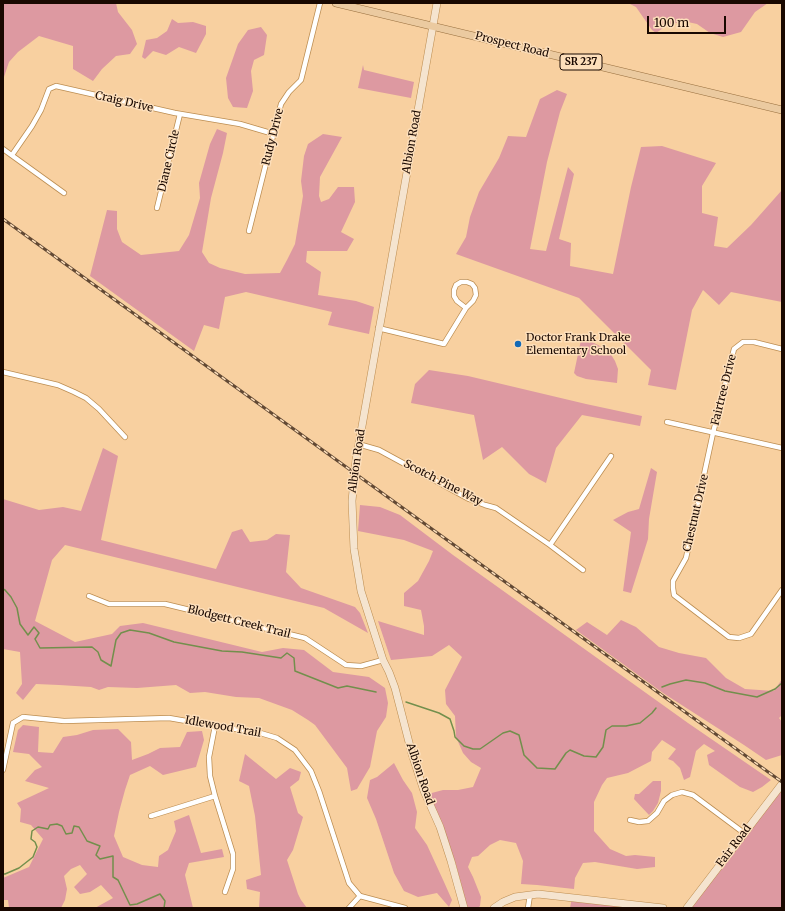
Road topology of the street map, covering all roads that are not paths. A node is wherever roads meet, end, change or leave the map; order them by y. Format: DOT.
graph roads {
  1 [pos="320,3"];
  2 [pos="336,3"];
  3 [pos="437,3"];
  4 [pos="432,26"];
  5 [pos="782,110"];
  6 [pos="180,114"];
  7 [pos="274,134"];
  8 [pos="3,149"];
  9 [pos="12,155"];
  10 [pos="64,193"];
  11 [pos="157,208"];
  12 [pos="249,231"];
  13 [pos="466,308"];
  14 [pos="378,328"];
  15 [pos="782,349"];
  16 [pos="3,372"];
  17 [pos="667,422"];
  18 [pos="714,433"];
  19 [pos="125,437"];
  20 [pos="358,444"];
  21 [pos="782,448"];
  22 [pos="611,456"];
  23 [pos="550,545"];
  24 [pos="583,570"];
  25 [pos="782,590"];
  26 [pos="89,596"];
  27 [pos="383,660"];
  28 [pos="215,726"];
  29 [pos="3,770"];
  30 [pos="782,784"];
  31 [pos="215,796"];
  32 [pos="151,816"];
  33 [pos="630,820"];
  34 [pos="744,833"];
  35 [pos="225,892"];
  36 [pos="530,895"];
  37 [pos="360,896"];
  38 [pos="349,908"];
  39 [pos="405,908"];
  40 [pos="464,908"];
  41 [pos="494,908"];
  42 [pos="528,908"];
  43 [pos="663,908"];
  44 [pos="687,908"];
  1 -- 7 [label="street, Rudy Drive"];
  2 -- 4 [label="main road, Prospect Road / SR 237"];
  3 -- 4 [label="street, Albion Road"];
  4 -- 5 [label="main road, Prospect Road / SR 237"];
  4 -- 14 [label="street, Albion Road"];
  6 -- 7 [label="street, Craig Drive"];
  6 -- 9 [label="street, Craig Drive"];
  6 -- 11 [label="street, Diane Circle"];
  7 -- 12 [label="street, Rudy Drive"];
  8 -- 9 [label="street"];
  9 -- 10 [label="street"];
  13 -- 13 [label="street"];
  13 -- 14 [label="street"];
  14 -- 20 [label="street, Albion Road"];
  15 -- 18 [label="street, Fairtree Drive"];
  16 -- 19 [label="street"];
  17 -- 18 [label="street"];
  18 -- 21 [label="street"];
  18 -- 25 [label="street, Chestnut Drive"];
  20 -- 23 [label="street, Scotch Pine Way"];
  20 -- 27 [label="street, Albion Road"];
  22 -- 23 [label="street"];
  23 -- 24 [label="street, Scotch Pine Way"];
  26 -- 27 [label="street, Blodgett Creek Trail"];
  27 -- 40 [label="street, Albion Road"];
  28 -- 29 [label="street, Idlewood Trail"];
  28 -- 31 [label="street"];
  28 -- 37 [label="street, Idlewood Trail"];
  30 -- 34 [label="street, Fair Road"];
  31 -- 32 [label="street"];
  31 -- 35 [label="street"];
  33 -- 34 [label="street"];
  34 -- 44 [label="street, Fair Road"];
  36 -- 41 [label="street"];
  36 -- 42 [label="street"];
  36 -- 43 [label="street"];
  37 -- 38 [label="street"];
  37 -- 39 [label="street"];
}
